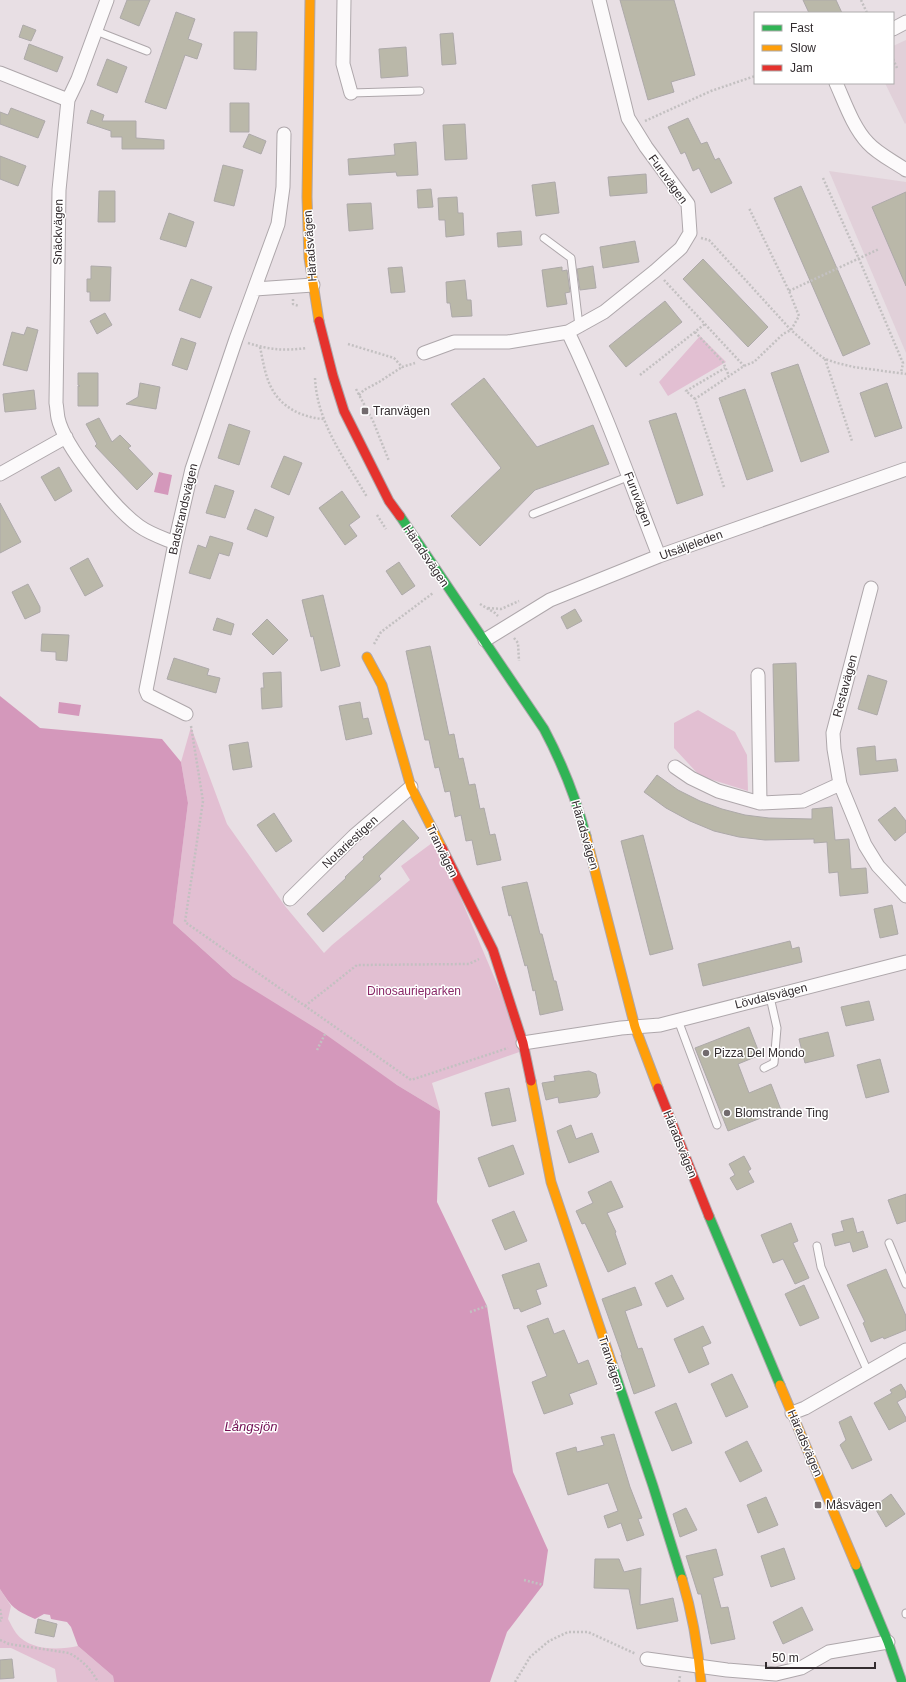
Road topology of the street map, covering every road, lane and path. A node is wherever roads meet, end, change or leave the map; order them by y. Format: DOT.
graph roads {
  1 [pos="107,0"];
  2 [pos="310,0"];
  3 [pos="344,0"];
  4 [pos="598,0"];
  5 [pos="861,0"];
  6 [pos="867,12"];
  7 [pos="906,22"];
  8 [pos="894,28"];
  9 [pos="96,31"];
  10 [pos="147,51"];
  11 [pos="894,61"];
  12 [pos="897,68"];
  13 [pos="0,73"];
  14 [pos="754,76"];
  15 [pos="836,84"];
  16 [pos="420,91"];
  17 [pos="351,93"];
  18 [pos="68,100"];
  19 [pos="633,126"];
  20 [pos="284,134"];
  21 [pos="906,170"];
  22 [pos="823,178"];
  23 [pos="749,208"];
  24 [pos="690,233"];
  25 [pos="544,238"];
  26 [pos="879,249"];
  27 [pos="859,259"];
  28 [pos="655,271"];
  29 [pos="313,285"];
  30 [pos="254,289"];
  31 [pos="789,291"];
  32 [pos="705,324"];
  33 [pos="574,329"];
  34 [pos="791,330"];
  35 [pos="695,332"];
  36 [pos="236,339"];
  37 [pos="348,344"];
  38 [pos="260,347"];
  39 [pos="307,348"];
  40 [pos="424,353"];
  41 [pos="825,359"];
  42 [pos="744,366"];
  43 [pos="402,367"];
  44 [pos="725,368"];
  45 [pos="901,373"];
  46 [pos="906,374"];
  47 [pos="640,375"];
  48 [pos="728,376"];
  49 [pos="359,395"];
  50 [pos="694,399"];
  51 [pos="324,420"];
  52 [pos="66,438"];
  53 [pos="852,441"];
  54 [pos="906,469"];
  55 [pos="0,474"];
  56 [pos="630,476"];
  57 [pos="724,487"];
  58 [pos="533,514"];
  59 [pos="175,542"];
  60 [pos="659,556"];
  61 [pos="871,588"];
  62 [pos="432,594"];
  63 [pos="485,640"];
  64 [pos="367,657"];
  65 [pos="758,675"];
  66 [pos="186,714"];
  67 [pos="675,767"];
  68 [pos="840,784"];
  69 [pos="411,786"];
  70 [pos="760,803"];
  71 [pos="906,896"];
  72 [pos="290,899"];
  73 [pos="493,950"];
  74 [pos="906,962"];
  75 [pos="770,996"];
  76 [pos="305,1006"];
  77 [pos="678,1020"];
  78 [pos="635,1027"];
  79 [pos="325,1034"];
  80 [pos="523,1043"];
  81 [pos="317,1050"];
  82 [pos="764,1068"];
  83 [pos="717,1125"];
  84 [pos="889,1243"];
  85 [pos="817,1246"];
  86 [pos="906,1284"];
  87 [pos="487,1306"];
  88 [pos="470,1312"];
  89 [pos="906,1350"];
  90 [pos="868,1372"];
  91 [pos="792,1413"];
  92 [pos="524,1580"];
  93 [pos="543,1585"];
  94 [pos="0,1609"];
  95 [pos="0,1621"];
  96 [pos="0,1640"];
  97 [pos="888,1642"];
  98 [pos="647,1659"];
  99 [pos="700,1666"];
  100 [pos="98,1682"];
  101 [pos="515,1682"];
  102 [pos="701,1682"];
  103 [pos="902,1682"];
  1 -- 9 [label="street, Snäckvägen"];
  2 -- 29 [label="street, Häradsvägen"];
  3 -- 17 [label="street"];
  4 -- 19 [label="street, Furuvägen"];
  5 -- 6 [label="path"];
  7 -- 8 [label="street"];
  9 -- 10 [label="lane"];
  9 -- 18 [label="street, Snäckvägen"];
  11 -- 12 [label="path"];
  13 -- 18 [label="street"];
  14 -- 19 [label="path"];
  15 -- 21 [label="street"];
  16 -- 17 [label="lane"];
  18 -- 52 [label="street, Snäckvägen"];
  19 -- 24 [label="street, Furuvägen"];
  20 -- 30 [label="street, Badstrandsvägen"];
  22 -- 27 [label="path"];
  23 -- 31 [label="path"];
  24 -- 28 [label="street"];
  24 -- 34 [label="path"];
  25 -- 33 [label="lane"];
  26 -- 27 [label="path"];
  27 -- 31 [label="path"];
  27 -- 45 [label="path"];
  28 -- 32 [label="path"];
  28 -- 33 [label="street"];
  29 -- 30 [label="street"];
  29 -- 63 [label="street, Häradsvägen"];
  30 -- 36 [label="street, Badstrandsvägen"];
  31 -- 34 [label="path"];
  32 -- 35 [label="path"];
  32 -- 42 [label="path"];
  33 -- 40 [label="street"];
  33 -- 56 [label="street, Furuvägen"];
  34 -- 41 [label="path"];
  34 -- 42 [label="path"];
  35 -- 44 [label="path"];
  35 -- 47 [label="path"];
  36 -- 38 [label="path"];
  36 -- 59 [label="street, Badstrandsvägen"];
  37 -- 43 [label="path"];
  38 -- 39 [label="path"];
  38 -- 51 [label="path"];
  40 -- 43 [label="path"];
  41 -- 45 [label="path"];
  41 -- 53 [label="path"];
  42 -- 48 [label="path"];
  43 -- 49 [label="path"];
  44 -- 48 [label="path"];
  44 -- 50 [label="path"];
  45 -- 46 [label="path"];
  48 -- 50 [label="path"];
  50 -- 57 [label="path"];
  52 -- 55 [label="street"];
  52 -- 59 [label="street, Snäckvägen"];
  54 -- 60 [label="street, Utsäljeleden"];
  56 -- 58 [label="lane"];
  56 -- 60 [label="street, Furuvägen"];
  59 -- 66 [label="street, Badstrandsvägen"];
  60 -- 63 [label="street, Utsäljeleden"];
  61 -- 68 [label="street, Restavägen"];
  62 -- 64 [label="path"];
  63 -- 78 [label="street, Häradsvägen"];
  64 -- 69 [label="street, Tranvägen"];
  65 -- 70 [label="street"];
  66 -- 76 [label="path"];
  67 -- 70 [label="street"];
  68 -- 70 [label="street"];
  68 -- 71 [label="street, Restavägen"];
  69 -- 72 [label="street, Notariestigen"];
  69 -- 73 [label="street, Tranvägen"];
  73 -- 76 [label="path"];
  73 -- 80 [label="street, Tranvägen"];
  74 -- 75 [label="street, Lövdalsvägen"];
  75 -- 77 [label="street, Lövdalsvägen"];
  75 -- 82 [label="lane"];
  76 -- 80 [label="path"];
  77 -- 78 [label="street, Lövdalsvägen"];
  77 -- 83 [label="lane"];
  78 -- 80 [label="street"];
  78 -- 91 [label="street, Häradsvägen"];
  79 -- 81 [label="path"];
  80 -- 99 [label="street, Tranvägen"];
  84 -- 86 [label="lane"];
  85 -- 90 [label="lane"];
  87 -- 88 [label="path"];
  89 -- 90 [label="street"];
  90 -- 91 [label="street"];
  91 -- 97 [label="street, Häradsvägen"];
  92 -- 93 [label="path"];
  94 -- 95 [label="path"];
  96 -- 100 [label="path"];
  97 -- 99 [label="street"];
  97 -- 103 [label="street, Häradsvägen"];
  98 -- 99 [label="street"];
  98 -- 101 [label="path"];
  99 -- 102 [label="street, Tranvägen"];
}
